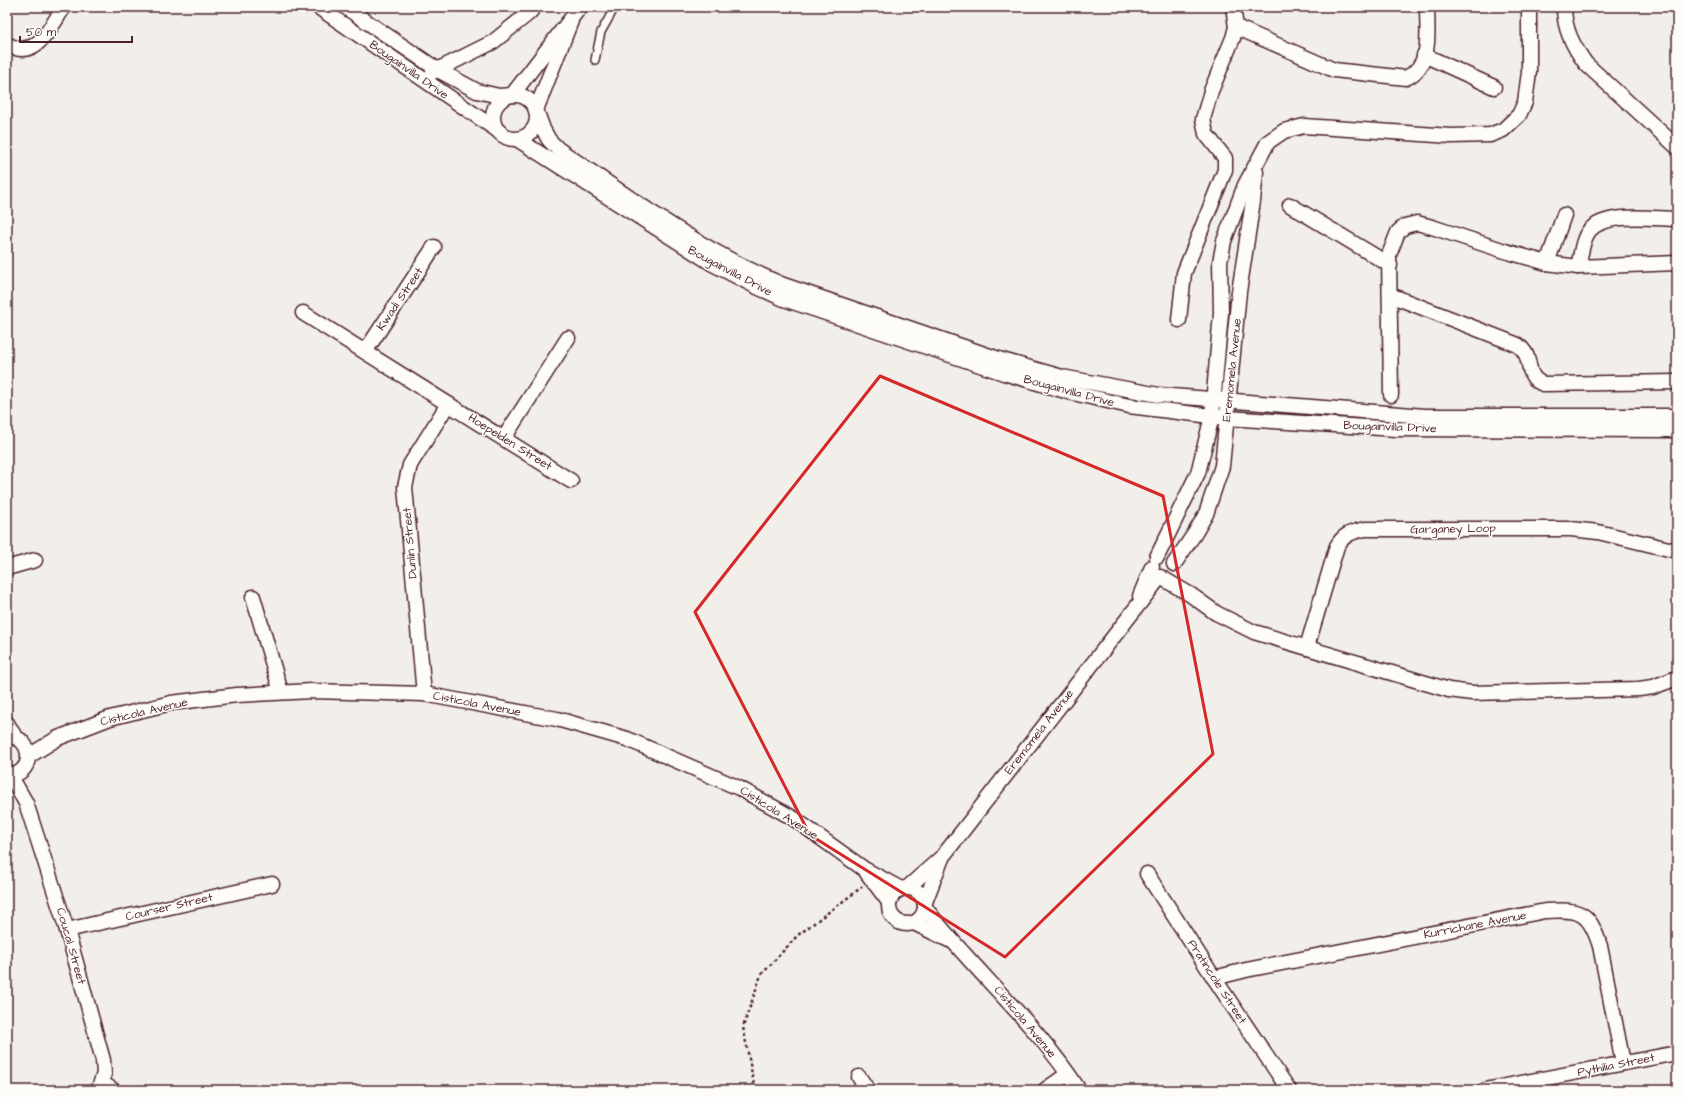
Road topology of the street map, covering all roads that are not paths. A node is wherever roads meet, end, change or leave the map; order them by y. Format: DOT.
graph roads {
  1 [pos="64,7"];
  2 [pos="318,7"];
  3 [pos="345,7"];
  4 [pos="534,7"];
  5 [pos="580,7"];
  6 [pos="615,7"];
  7 [pos="1233,7"];
  8 [pos="1427,7"];
  9 [pos="1529,7"];
  10 [pos="1564,7"];
  11 [pos="571,21"];
  12 [pos="1236,28"];
  13 [pos="7,44"];
  14 [pos="1424,55"];
  15 [pos="595,60"];
  16 [pos="438,70"];
  17 [pos="420,78"];
  18 [pos="1494,87"];
  19 [pos="512,95"];
  20 [pos="536,110"];
  21 [pos="500,132"];
  22 [pos="517,139"];
  23 [pos="1677,147"];
  24 [pos="1256,165"];
  25 [pos="1290,205"];
  26 [pos="1564,215"];
  27 [pos="1677,220"];
  28 [pos="434,247"];
  29 [pos="1547,263"];
  30 [pos="1677,263"];
  31 [pos="1390,265"];
  32 [pos="1578,267"];
  33 [pos="1390,296"];
  34 [pos="303,312"];
  35 [pos="1179,320"];
  36 [pos="568,338"];
  37 [pos="365,352"];
  38 [pos="1003,366"];
  39 [pos="1677,382"];
  40 [pos="1391,395"];
  41 [pos="1214,400"];
  42 [pos="1228,401"];
  43 [pos="448,404"];
  44 [pos="1212,416"];
  45 [pos="1677,416"];
  46 [pos="1227,418"];
  47 [pos="1677,430"];
  48 [pos="504,438"];
  49 [pos="571,481"];
  50 [pos="1192,486"];
  51 [pos="1212,494"];
  52 [pos="1677,551"];
  53 [pos="35,560"];
  54 [pos="1174,566"];
  55 [pos="7,568"];
  56 [pos="1158,570"];
  57 [pos="1191,595"];
  58 [pos="253,596"];
  59 [pos="1307,647"];
  60 [pos="1677,678"];
  61 [pos="281,692"];
  62 [pos="424,694"];
  63 [pos="7,723"];
  64 [pos="14,738"];
  65 [pos="58,738"];
  66 [pos="27,761"];
  67 [pos="8,775"];
  68 [pos="26,803"];
  69 [pos="943,856"];
  70 [pos="1148,874"];
  71 [pos="868,875"];
  72 [pos="272,884"];
  73 [pos="904,888"];
  74 [pos="889,902"];
  75 [pos="925,905"];
  76 [pos="914,924"];
  77 [pos="67,930"];
  78 [pos="951,941"];
  79 [pos="1214,978"];
  80 [pos="1677,1053"];
  81 [pos="1623,1063"];
  82 [pos="1068,1074"];
  83 [pos="859,1077"];
  84 [pos="104,1088"];
  85 [pos="868,1090"];
  86 [pos="1045,1090"];
  87 [pos="1078,1090"];
  88 [pos="1289,1090"];
  89 [pos="1485,1090"];
  1 -- 13 [label="street"];
  2 -- 17 [label="street, Bougainvilla Drive"];
  3 -- 16 [label="street, Bougainvilla Drive"];
  4 -- 16 [label="street"];
  5 -- 11 [label="street"];
  6 -- 15 [label="lane"];
  7 -- 12 [label="street"];
  8 -- 14 [label="street"];
  9 -- 24 [label="street, Eremomela Avenue"];
  10 -- 23 [label="street"];
  11 -- 19 [label="street"];
  11 -- 20 [label="street"];
  12 -- 14 [label="street"];
  12 -- 35 [label="street"];
  14 -- 18 [label="street"];
  16 -- 17 [label="street"];
  16 -- 19 [label="street, Bougainvilla Drive"];
  17 -- 21 [label="street, Bougainvilla Drive"];
  19 -- 20 [label="street, Bougainvilla Drive"];
  19 -- 21 [label="street"];
  20 -- 22 [label="street"];
  20 -- 38 [label="street, Bougainvilla Drive"];
  21 -- 22 [label="street, Bougainvilla Drive"];
  22 -- 38 [label="street, Bougainvilla Drive"];
  24 -- 41 [label="street, Eremomela Avenue"];
  24 -- 42 [label="street, Eremomela Avenue"];
  25 -- 31 [label="street"];
  26 -- 29 [label="street"];
  27 -- 32 [label="street"];
  28 -- 37 [label="street, Kwadi Street"];
  29 -- 31 [label="street"];
  29 -- 32 [label="street"];
  30 -- 32 [label="street"];
  31 -- 33 [label="street"];
  33 -- 39 [label="street"];
  33 -- 40 [label="street"];
  34 -- 37 [label="street"];
  36 -- 48 [label="street"];
  37 -- 43 [label="street"];
  38 -- 41 [label="street, Bougainvilla Drive"];
  38 -- 44 [label="street, Bougainvilla Drive"];
  41 -- 42 [label="street, Bougainvilla Drive"];
  41 -- 44 [label="street, Eremomela Avenue"];
  42 -- 45 [label="street, Bougainvilla Drive"];
  42 -- 46 [label="street, Eremomela Avenue"];
  43 -- 48 [label="street, Hoepelden Street"];
  43 -- 62 [label="street, Dunlin Street"];
  44 -- 46 [label="street, Bougainvilla Drive"];
  44 -- 50 [label="street, Eremomela Avenue"];
  46 -- 47 [label="street, Bougainvilla Drive"];
  46 -- 51 [label="street, Eremomela Avenue"];
  48 -- 49 [label="street, Hoepelden Street"];
  50 -- 51 [label="street"];
  50 -- 56 [label="street, Eremomela Avenue"];
  51 -- 54 [label="street, Eremomela Avenue"];
  52 -- 59 [label="street, Garganey Loop"];
  53 -- 55 [label="street"];
  54 -- 56 [label="street, Eremomela Avenue"];
  54 -- 56 [label="street"];
  54 -- 57 [label="street"];
  56 -- 57 [label="street"];
  56 -- 69 [label="street, Eremomela Avenue"];
  57 -- 59 [label="street"];
  58 -- 61 [label="street"];
  59 -- 60 [label="street"];
  61 -- 62 [label="street, Cisticola Avenue"];
  61 -- 65 [label="street, Cisticola Avenue"];
  62 -- 71 [label="street, Cisticola Avenue"];
  63 -- 64 [label="street"];
  64 -- 65 [label="street, Cisticola Avenue"];
  64 -- 66 [label="street"];
  65 -- 66 [label="street, Cisticola Avenue"];
  66 -- 67 [label="street, Cisticola Avenue"];
  66 -- 68 [label="street, Coucal Street"];
  67 -- 68 [label="street, Coucal Street"];
  68 -- 77 [label="street, Coucal Street"];
  69 -- 73 [label="street, Eremomela Avenue"];
  69 -- 75 [label="street, Eremomela Avenue"];
  70 -- 79 [label="street, Pratincole Street"];
  71 -- 73 [label="street, Cisticola Avenue"];
  71 -- 74 [label="street, Cisticola Avenue"];
  72 -- 77 [label="street, Courser Street"];
  73 -- 74 [label="street"];
  73 -- 75 [label="street"];
  74 -- 76 [label="street"];
  75 -- 76 [label="street"];
  75 -- 78 [label="street, Cisticola Avenue"];
  76 -- 78 [label="street, Cisticola Avenue"];
  77 -- 84 [label="street, Coucal Street"];
  78 -- 82 [label="street, Cisticola Avenue"];
  79 -- 81 [label="street, Kurrichane Avenue"];
  79 -- 88 [label="street, Pratincole Street"];
  80 -- 81 [label="street, Pythilia Street"];
  81 -- 89 [label="street, Pythilia Street"];
  82 -- 86 [label="street"];
  82 -- 87 [label="street, Cisticola Avenue"];
  83 -- 85 [label="street"];
}
